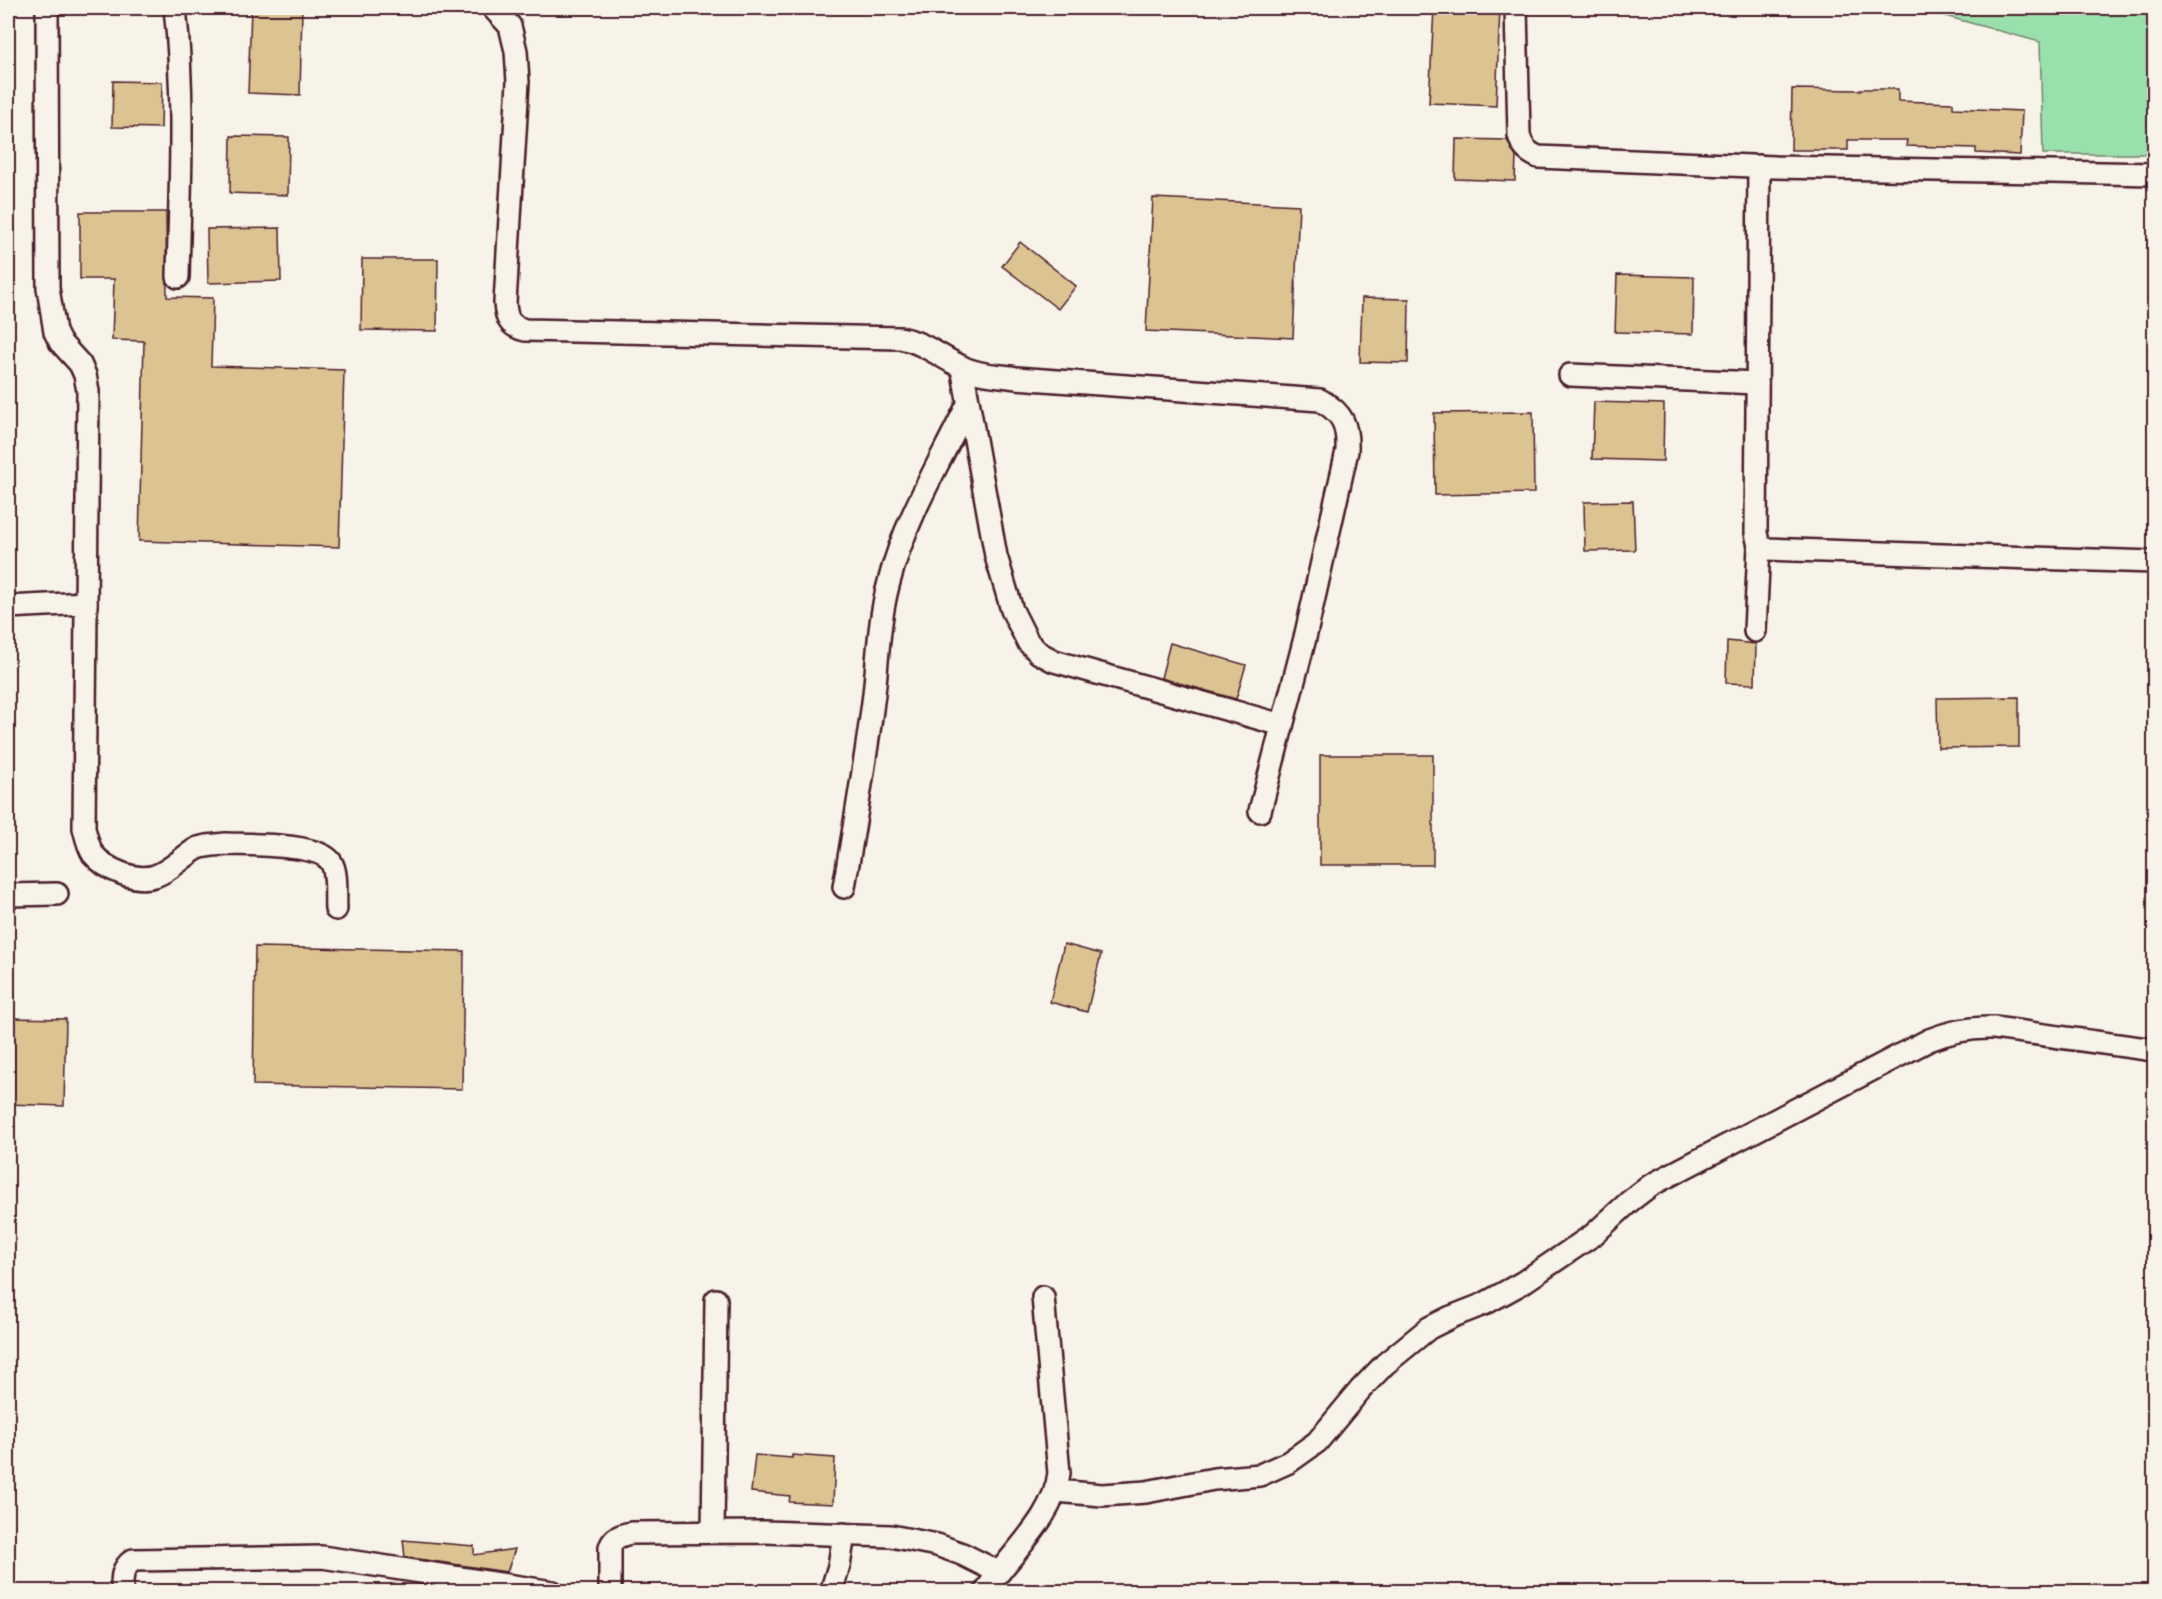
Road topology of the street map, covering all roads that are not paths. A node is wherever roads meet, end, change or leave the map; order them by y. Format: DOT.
graph roads {
  1 [pos="46,8"];
  2 [pos="175,8"];
  3 [pos="493,8"];
  4 [pos="1516,8"];
  5 [pos="1759,166"];
  6 [pos="2154,174"];
  7 [pos="178,278"];
  8 [pos="962,367"];
  9 [pos="1570,375"];
  10 [pos="1757,383"];
  11 [pos="968,404"];
  12 [pos="1759,546"];
  13 [pos="2154,562"];
  14 [pos="86,603"];
  15 [pos="8,607"];
  16 [pos="1755,631"];
  17 [pos="1282,726"];
  18 [pos="1260,811"];
  19 [pos="843,887"];
  20 [pos="57,894"];
  21 [pos="8,895"];
  22 [pos="336,909"];
  23 [pos="2154,1050"];
  24 [pos="1043,1297"];
  25 [pos="716,1300"];
  26 [pos="1056,1491"];
  27 [pos="713,1532"];
  28 [pos="844,1534"];
  29 [pos="998,1572"];
  30 [pos="122,1592"];
  31 [pos="553,1592"];
  32 [pos="610,1592"];
  33 [pos="831,1592"];
  34 [pos="985,1592"];
  1 -- 14 [label="street"];
  2 -- 7 [label="street"];
  3 -- 8 [label="street"];
  4 -- 5 [label="street"];
  5 -- 6 [label="street"];
  5 -- 10 [label="street"];
  8 -- 11 [label="street"];
  8 -- 17 [label="street"];
  9 -- 10 [label="street"];
  10 -- 12 [label="street"];
  11 -- 17 [label="street"];
  11 -- 19 [label="street"];
  12 -- 13 [label="street"];
  12 -- 16 [label="street"];
  14 -- 15 [label="street"];
  14 -- 22 [label="street"];
  17 -- 18 [label="street"];
  20 -- 21 [label="street"];
  23 -- 26 [label="street"];
  24 -- 26 [label="street"];
  25 -- 27 [label="street"];
  26 -- 29 [label="street"];
  27 -- 28 [label="street"];
  27 -- 32 [label="street"];
  28 -- 29 [label="street"];
  28 -- 33 [label="street"];
  29 -- 34 [label="street"];
  30 -- 31 [label="street"];
}
